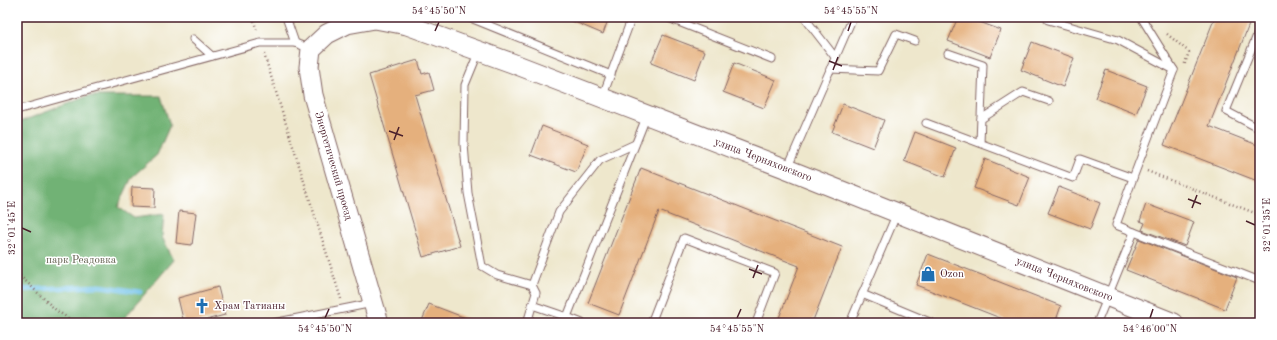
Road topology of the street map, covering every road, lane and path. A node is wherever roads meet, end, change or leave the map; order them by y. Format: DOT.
graph roads {
  1 [pos="253,17"];
  2 [pos="286,17"];
  3 [pos="468,17"];
  4 [pos="632,17"];
  5 [pos="666,17"];
  6 [pos="804,17"];
  7 [pos="852,17"];
  8 [pos="1141,17"];
  9 [pos="375,18"];
  10 [pos="1048,20"];
  11 [pos="409,21"];
  12 [pos="1260,28"];
  13 [pos="1162,30"];
  14 [pos="193,39"];
  15 [pos="916,41"];
  16 [pos="260,43"];
  17 [pos="303,46"];
  18 [pos="479,51"];
  19 [pos="948,53"];
  20 [pos="212,56"];
  21 [pos="835,57"];
  22 [pos="772,59"];
  23 [pos="1184,67"];
  24 [pos="830,69"];
  25 [pos="1174,70"];
  26 [pos="611,75"];
  27 [pos="602,98"];
  28 [pos="1049,101"];
  29 [pos="17,110"];
  30 [pos="647,115"];
  31 [pos="981,119"];
  32 [pos="926,122"];
  33 [pos="1260,129"];
  34 [pos="980,143"];
  35 [pos="635,144"];
  36 [pos="1150,163"];
  37 [pos="787,169"];
  38 [pos="1133,178"];
  39 [pos="897,213"];
  40 [pos="1260,215"];
  41 [pos="1134,232"];
  42 [pos="17,273"];
  43 [pos="1260,281"];
  44 [pos="532,285"];
  45 [pos="862,294"];
  46 [pos="1107,297"];
  47 [pos="373,302"];
  48 [pos="532,305"];
  49 [pos="344,308"];
  50 [pos="567,317"];
  51 [pos="76,323"];
  52 [pos="273,323"];
  53 [pos="379,323"];
  54 [pos="527,323"];
  55 [pos="582,323"];
  56 [pos="651,323"];
  57 [pos="756,323"];
  58 [pos="850,323"];
  59 [pos="932,323"];
  60 [pos="1097,323"];
  61 [pos="1174,323"];
  1 -- 16 [label="path"];
  2 -- 17 [label="lane"];
  3 -- 26 [label="lane"];
  4 -- 26 [label="lane"];
  5 -- 22 [label="lane"];
  6 -- 21 [label="lane"];
  7 -- 21 [label="lane"];
  8 -- 25 [label="lane"];
  9 -- 11 [label="street, улица Черняховского"];
  9 -- 17 [label="street, улица Черняховского"];
  10 -- 25 [label="lane"];
  11 -- 18 [label="street, улица Черняховского"];
  12 -- 33 [label="lane"];
  13 -- 23 [label="path"];
  14 -- 20 [label="lane"];
  15 -- 24 [label="lane"];
  16 -- 17 [label="lane"];
  16 -- 20 [label="lane"];
  16 -- 49 [label="path"];
  17 -- 47 [label="street, Энергетический проезд"];
  18 -- 27 [label="street, улица Черняховского"];
  18 -- 44 [label="lane"];
  19 -- 31 [label="lane"];
  20 -- 29 [label="lane"];
  21 -- 24 [label="lane"];
  24 -- 37 [label="lane"];
  25 -- 38 [label="lane"];
  26 -- 27 [label="lane"];
  27 -- 30 [label="street, улица Черняховского"];
  28 -- 31 [label="lane"];
  30 -- 35 [label="lane"];
  30 -- 37 [label="street, улица Черняховского"];
  31 -- 34 [label="lane"];
  32 -- 34 [label="lane"];
  34 -- 38 [label="lane"];
  35 -- 44 [label="lane"];
  35 -- 50 [label="lane"];
  36 -- 40 [label="path"];
  37 -- 39 [label="street, улица Черняховского"];
  38 -- 41 [label="lane"];
  39 -- 45 [label="lane"];
  39 -- 46 [label="street, улица Черняховского"];
  41 -- 43 [label="lane"];
  41 -- 46 [label="lane"];
  42 -- 51 [label="path"];
  44 -- 48 [label="lane"];
  45 -- 58 [label="lane"];
  45 -- 59 [label="lane"];
  46 -- 60 [label="lane"];
  46 -- 61 [label="street, улица Черняховского"];
  47 -- 49 [label="lane"];
  47 -- 53 [label="street, Энергетический проезд"];
  48 -- 50 [label="lane"];
  48 -- 54 [label="lane"];
  49 -- 52 [label="lane"];
  50 -- 55 [label="lane"];
  56 -- 57 [label="lane"];
}
